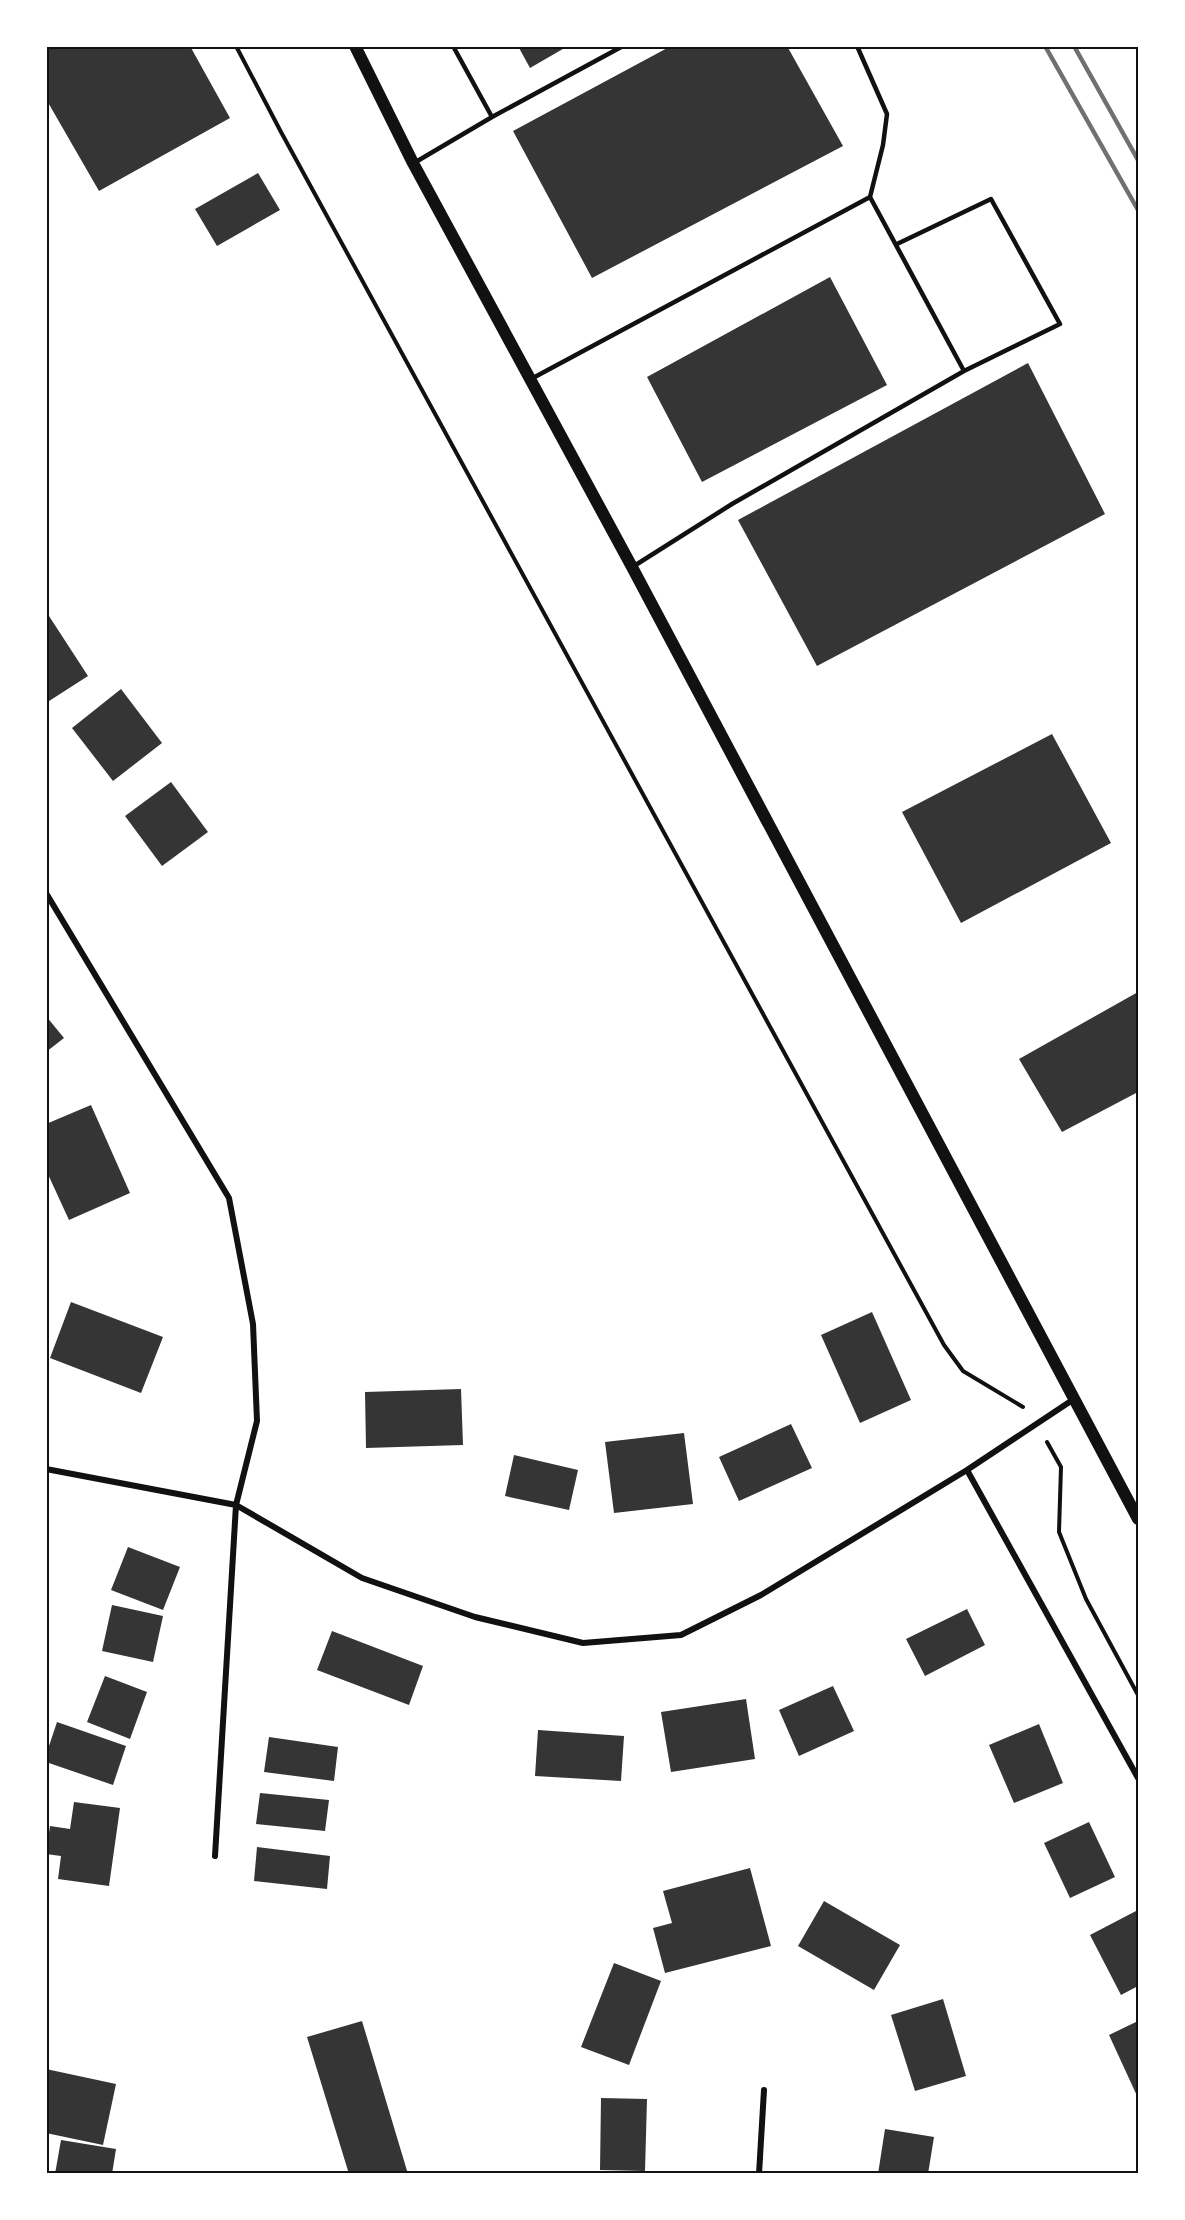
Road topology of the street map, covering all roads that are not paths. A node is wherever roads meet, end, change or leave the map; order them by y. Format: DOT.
graph roads {
  1 [pos="356,46"];
  2 [pos="453,46"];
  3 [pos="623,46"];
  4 [pos="857,46"];
  5 [pos="492,117"];
  6 [pos="413,163"];
  7 [pos="870,197"];
  8 [pos="897,244"];
  9 [pos="964,371"];
  10 [pos="530,379"];
  11 [pos="632,567"];
  12 [pos="46,893"];
  13 [pos="1075,1398"];
  14 [pos="46,1469"];
  15 [pos="967,1470"];
  16 [pos="236,1505"];
  17 [pos="1138,1519"];
  18 [pos="1138,1778"];
  19 [pos="215,1856"];
  20 [pos="764,2090"];
  21 [pos="759,2174"];
  1 -- 6 [label="main road"];
  2 -- 5 [label="lane"];
  3 -- 5 [label="lane"];
  4 -- 7 [label="lane"];
  5 -- 6 [label="lane"];
  6 -- 10 [label="main road"];
  7 -- 8 [label="lane"];
  7 -- 10 [label="lane"];
  8 -- 9 [label="lane"];
  8 -- 9 [label="lane"];
  9 -- 11 [label="lane"];
  10 -- 11 [label="main road"];
  11 -- 13 [label="main road"];
  12 -- 16 [label="street"];
  13 -- 15 [label="street"];
  13 -- 17 [label="main road"];
  14 -- 16 [label="street"];
  15 -- 16 [label="street"];
  15 -- 18 [label="street"];
  16 -- 19 [label="street"];
  20 -- 21 [label="street"];
}
